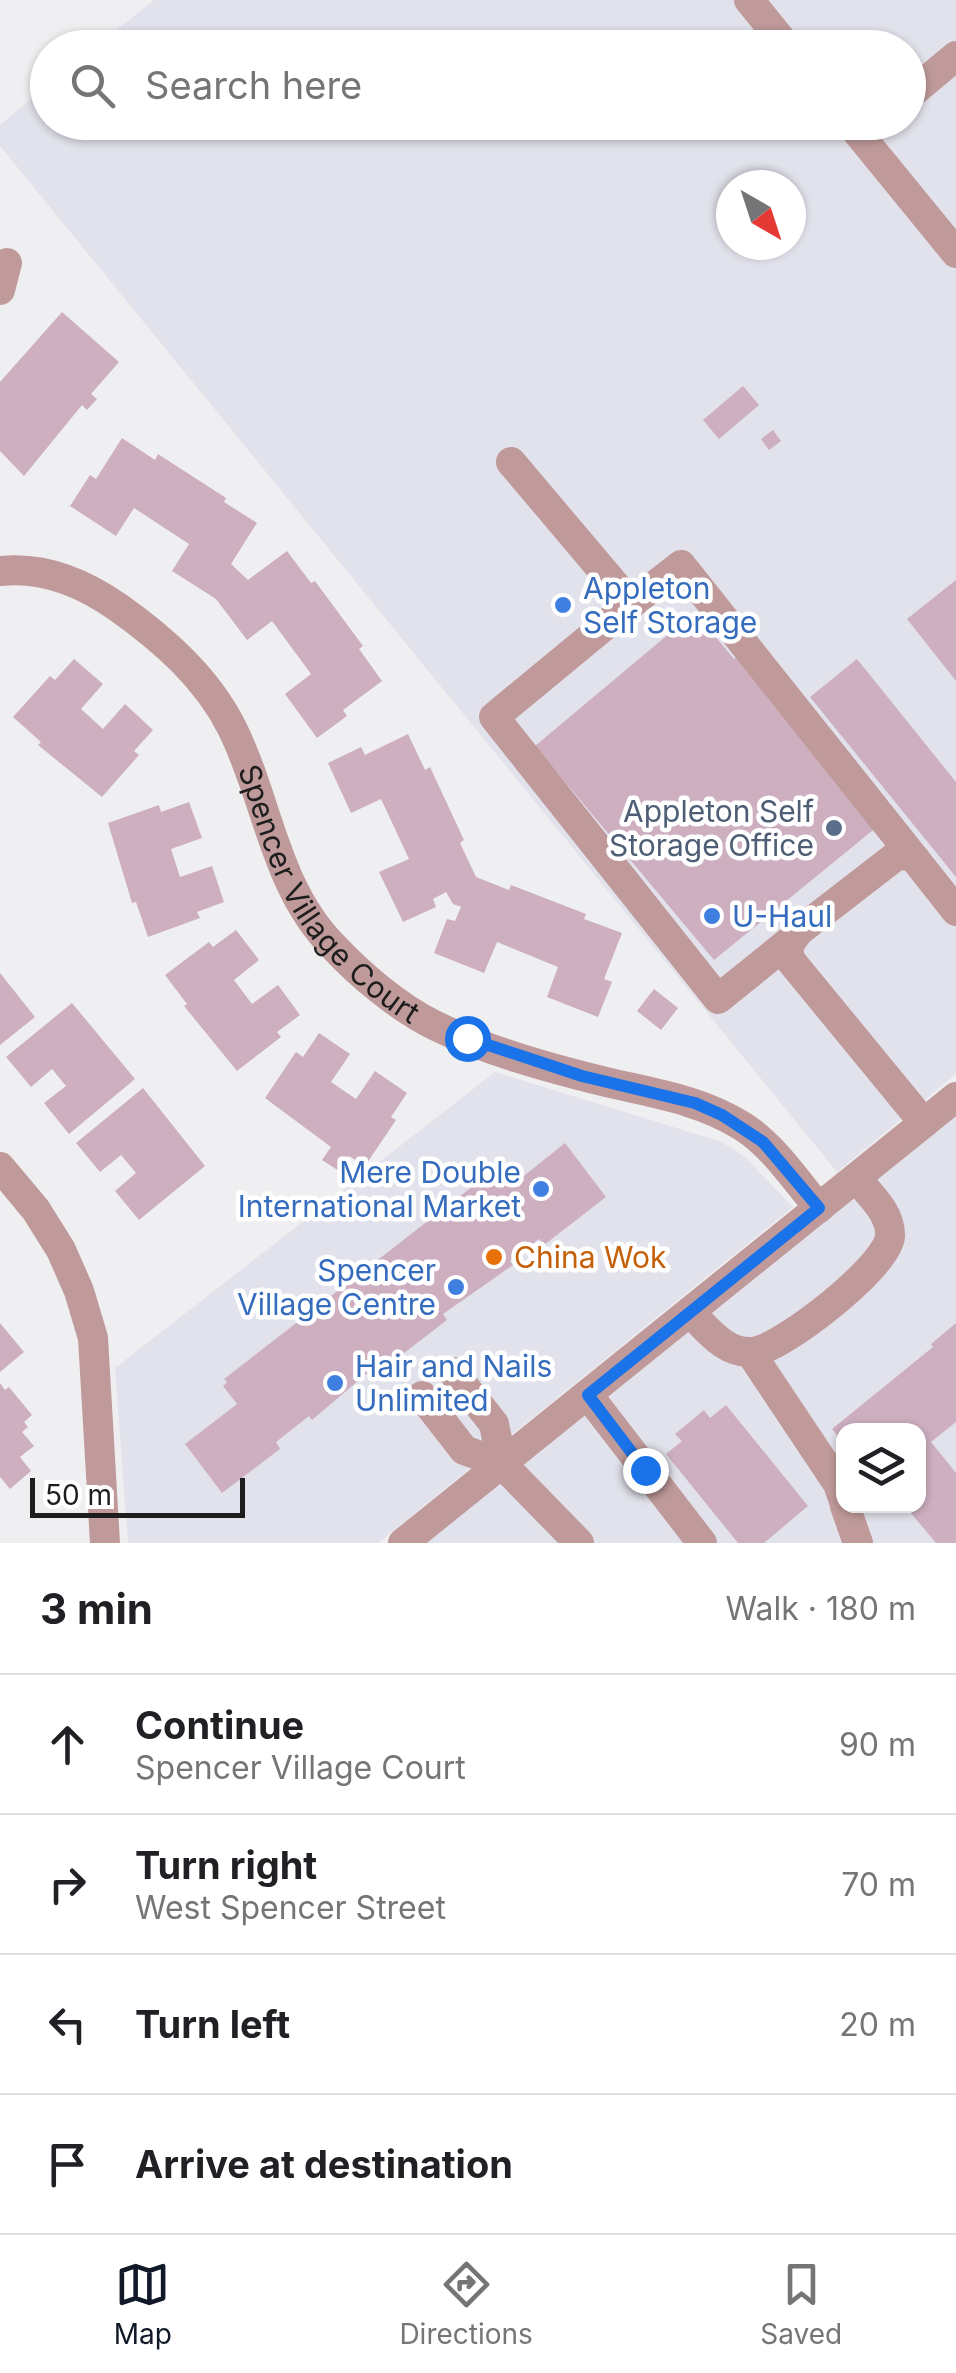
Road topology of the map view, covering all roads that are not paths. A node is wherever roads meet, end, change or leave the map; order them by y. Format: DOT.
graph roads {
  1 [pos="749,0"];
  2 [pos="773,30"];
  3 [pos="956,56"];
  4 [pos="926,81"];
  5 [pos="872,140"];
  6 [pos="956,253"];
  7 [pos="512,462"];
  8 [pos="0,571"];
  9 [pos="631,604"];
  10 [pos="915,859"];
  11 [pos="956,911"];
  12 [pos="790,942"];
  13 [pos="956,1097"];
  14 [pos="924,1123"];
  15 [pos="0,1167"];
  16 [pos="856,1178"];
  17 [pos="819,1208"];
  18 [pos="690,1312"];
  19 [pos="750,1352"];
  20 [pos="453,1372"];
  21 [pos="588,1395"];
  22 [pos="422,1396"];
  23 [pos="502,1464"];
  24 [pos="836,1481"];
  25 [pos="848,1513"];
  26 [pos="105,1543"];
  27 [pos="403,1543"];
  28 [pos="579,1543"];
  29 [pos="702,1543"];
  30 [pos="858,1543"];
  1 -- 2 [label="street"];
  3 -- 4 [label="street"];
  5 -- 6 [label="street"];
  7 -- 9 [label="street"];
  8 -- 17 [label="street, Spencer Village Court"];
  9 -- 10 [label="street"];
  9 -- 12 [label="street"];
  10 -- 11 [label="street"];
  10 -- 12 [label="street"];
  12 -- 14 [label="street"];
  13 -- 14 [label="street"];
  14 -- 16 [label="street"];
  15 -- 26 [label="street"];
  16 -- 17 [label="street"];
  16 -- 19 [label="street"];
  17 -- 18 [label="street"];
  18 -- 19 [label="street"];
  18 -- 21 [label="street"];
  19 -- 24 [label="street"];
  20 -- 23 [label="street"];
  21 -- 23 [label="street"];
  21 -- 29 [label="street"];
  22 -- 23 [label="street"];
  23 -- 27 [label="street"];
  23 -- 28 [label="street"];
  25 -- 30 [label="street"];
}
